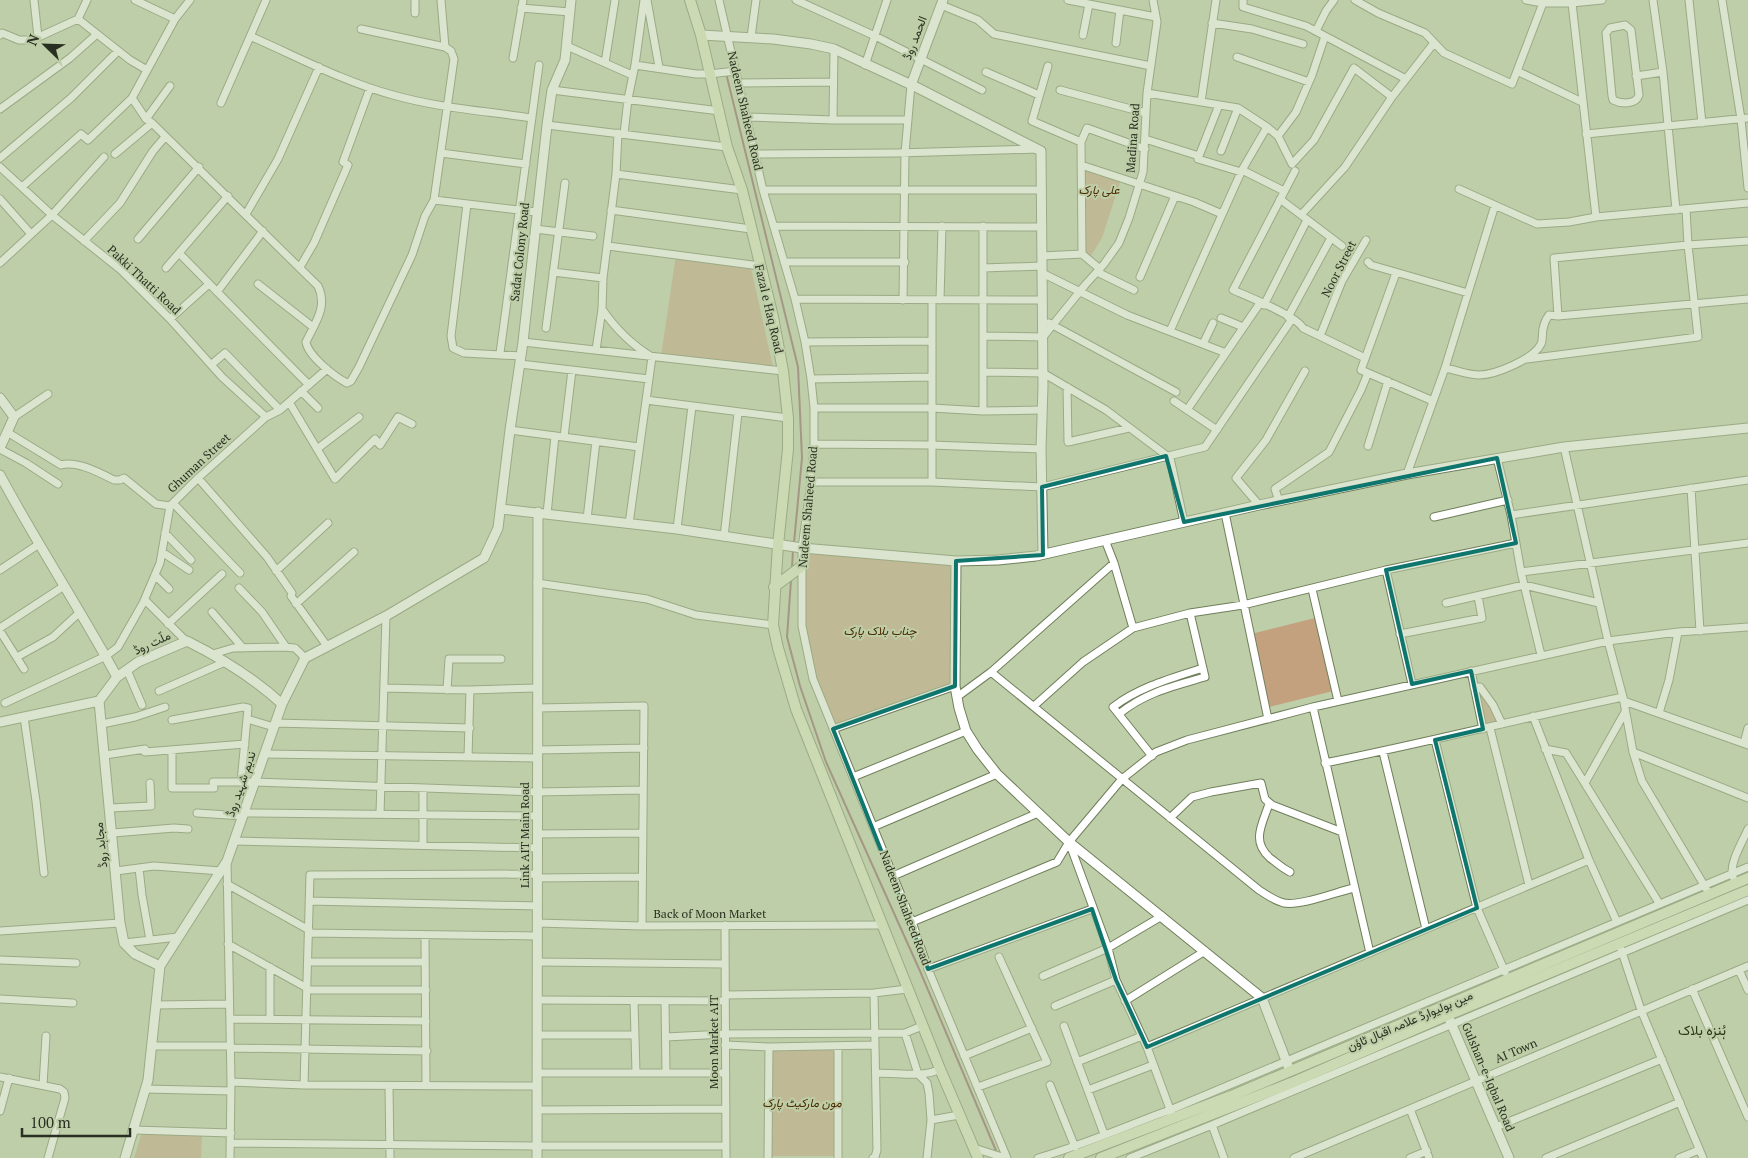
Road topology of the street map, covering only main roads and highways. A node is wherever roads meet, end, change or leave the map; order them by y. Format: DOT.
graph roads {
  1 [pos="690,0"];
  2 [pos="801,566"];
  3 [pos="774,587"];
  4 [pos="1748,878"];
  5 [pos="1748,890"];
  6 [pos="1448,1015"];
  7 [pos="978,1158"];
  8 [pos="1069,1158"];
  9 [pos="1101,1158"];
  1 -- 3 [label="main road, Fazal e Haq Road"];
  2 -- 3 [label="main road"];
  3 -- 7 [label="main road, Fazal e Haq Road"];
  4 -- 6 [label="main road, مین بولیوارڈ علامہ اقبال ٹاؤن"];
  5 -- 6 [label="main road, مین بولیوارڈ علامہ اقبال ٹاؤن"];
  6 -- 8 [label="main road, مین بولیوارڈ علامہ اقبال ٹاؤن"];
  6 -- 9 [label="main road, مین بولیوارڈ علامہ اقبال ٹاؤن"];
}
